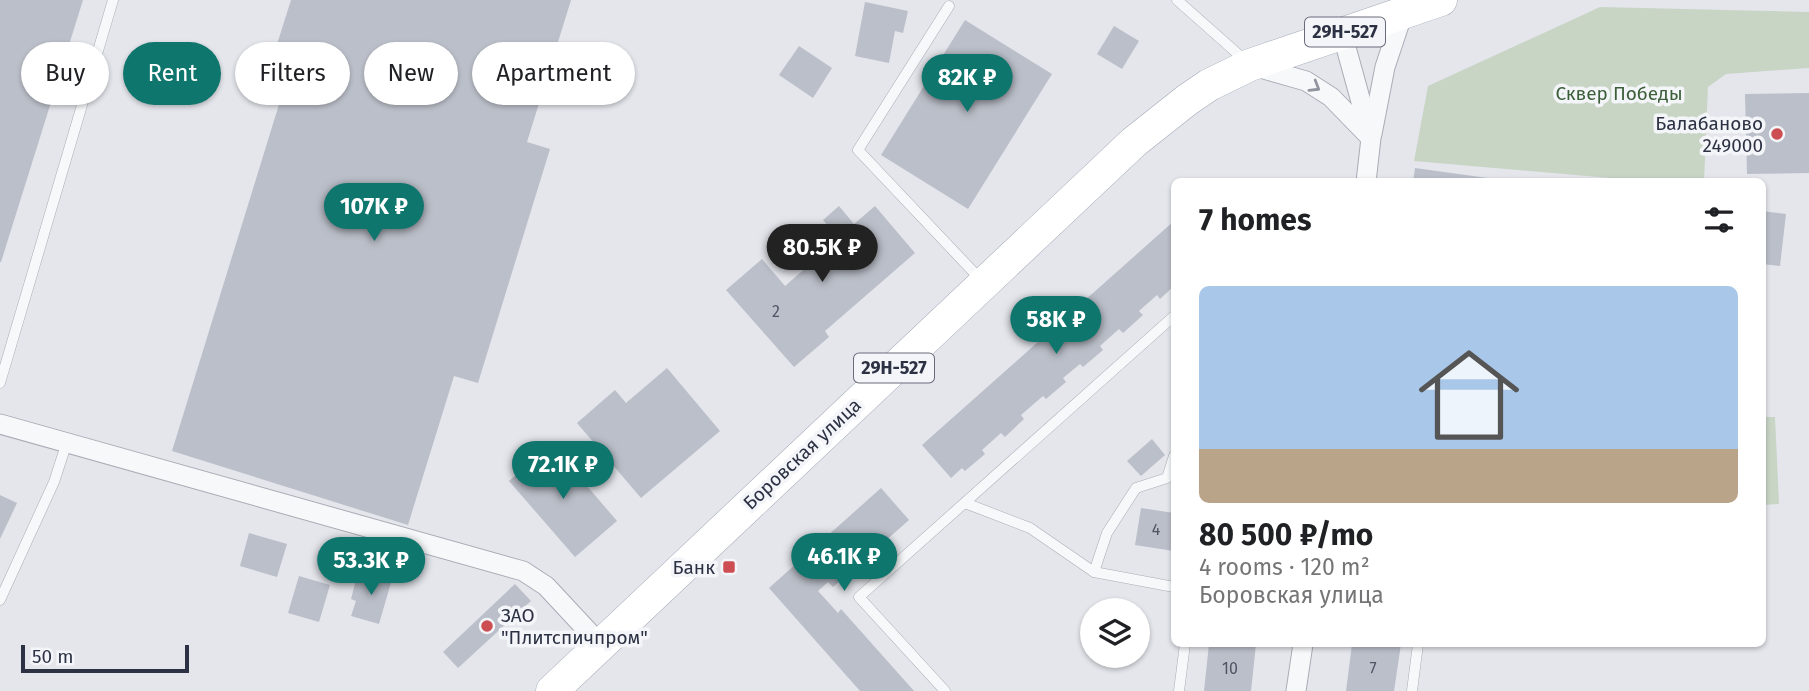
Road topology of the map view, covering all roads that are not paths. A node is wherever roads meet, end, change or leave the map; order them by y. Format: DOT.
graph roads {
  1 [pos="113,0"];
  2 [pos="1177,0"];
  3 [pos="1441,0"];
  4 [pos="949,6"];
  5 [pos="1403,13"];
  6 [pos="1342,33"];
  7 [pos="1250,65"];
  8 [pos="1371,138"];
  9 [pos="1366,178"];
  10 [pos="984,284"];
  11 [pos="1171,319"];
  12 [pos="0,383"];
  13 [pos="0,424"];
  14 [pos="67,443"];
  15 [pos="1171,465"];
  16 [pos="965,503"];
  17 [pos="1094,572"];
  18 [pos="1171,586"];
  19 [pos="0,600"];
  20 [pos="600,644"];
  21 [pos="1185,647"];
  22 [pos="1303,647"];
  23 [pos="1418,647"];
  24 [pos="552,691"];
  25 [pos="945,691"];
  26 [pos="1179,691"];
  27 [pos="1296,691"];
  28 [pos="1412,691"];
  1 -- 12 [label="lane"];
  2 -- 7 [label="lane"];
  3 -- 5 [label="main road, 29Н-527"];
  4 -- 10 [label="lane"];
  5 -- 6 [label="main road, 29Н-527"];
  5 -- 8 [label="street"];
  6 -- 7 [label="main road, 29Н-527"];
  6 -- 8 [label="street"];
  7 -- 8 [label="street, one-way"];
  7 -- 10 [label="main road, Боровская улица / 29Н-527"];
  8 -- 9 [label="street"];
  10 -- 20 [label="main road, Боровская улица / 29Н-527"];
  11 -- 16 [label="lane"];
  13 -- 14 [label="street"];
  14 -- 19 [label="lane"];
  14 -- 20 [label="street"];
  15 -- 17 [label="lane"];
  16 -- 17 [label="lane"];
  16 -- 25 [label="lane"];
  17 -- 18 [label="lane"];
  20 -- 24 [label="main road, Боровская улица / 29Н-527"];
  21 -- 26 [label="lane"];
  22 -- 27 [label="street"];
  23 -- 28 [label="lane"];
}
